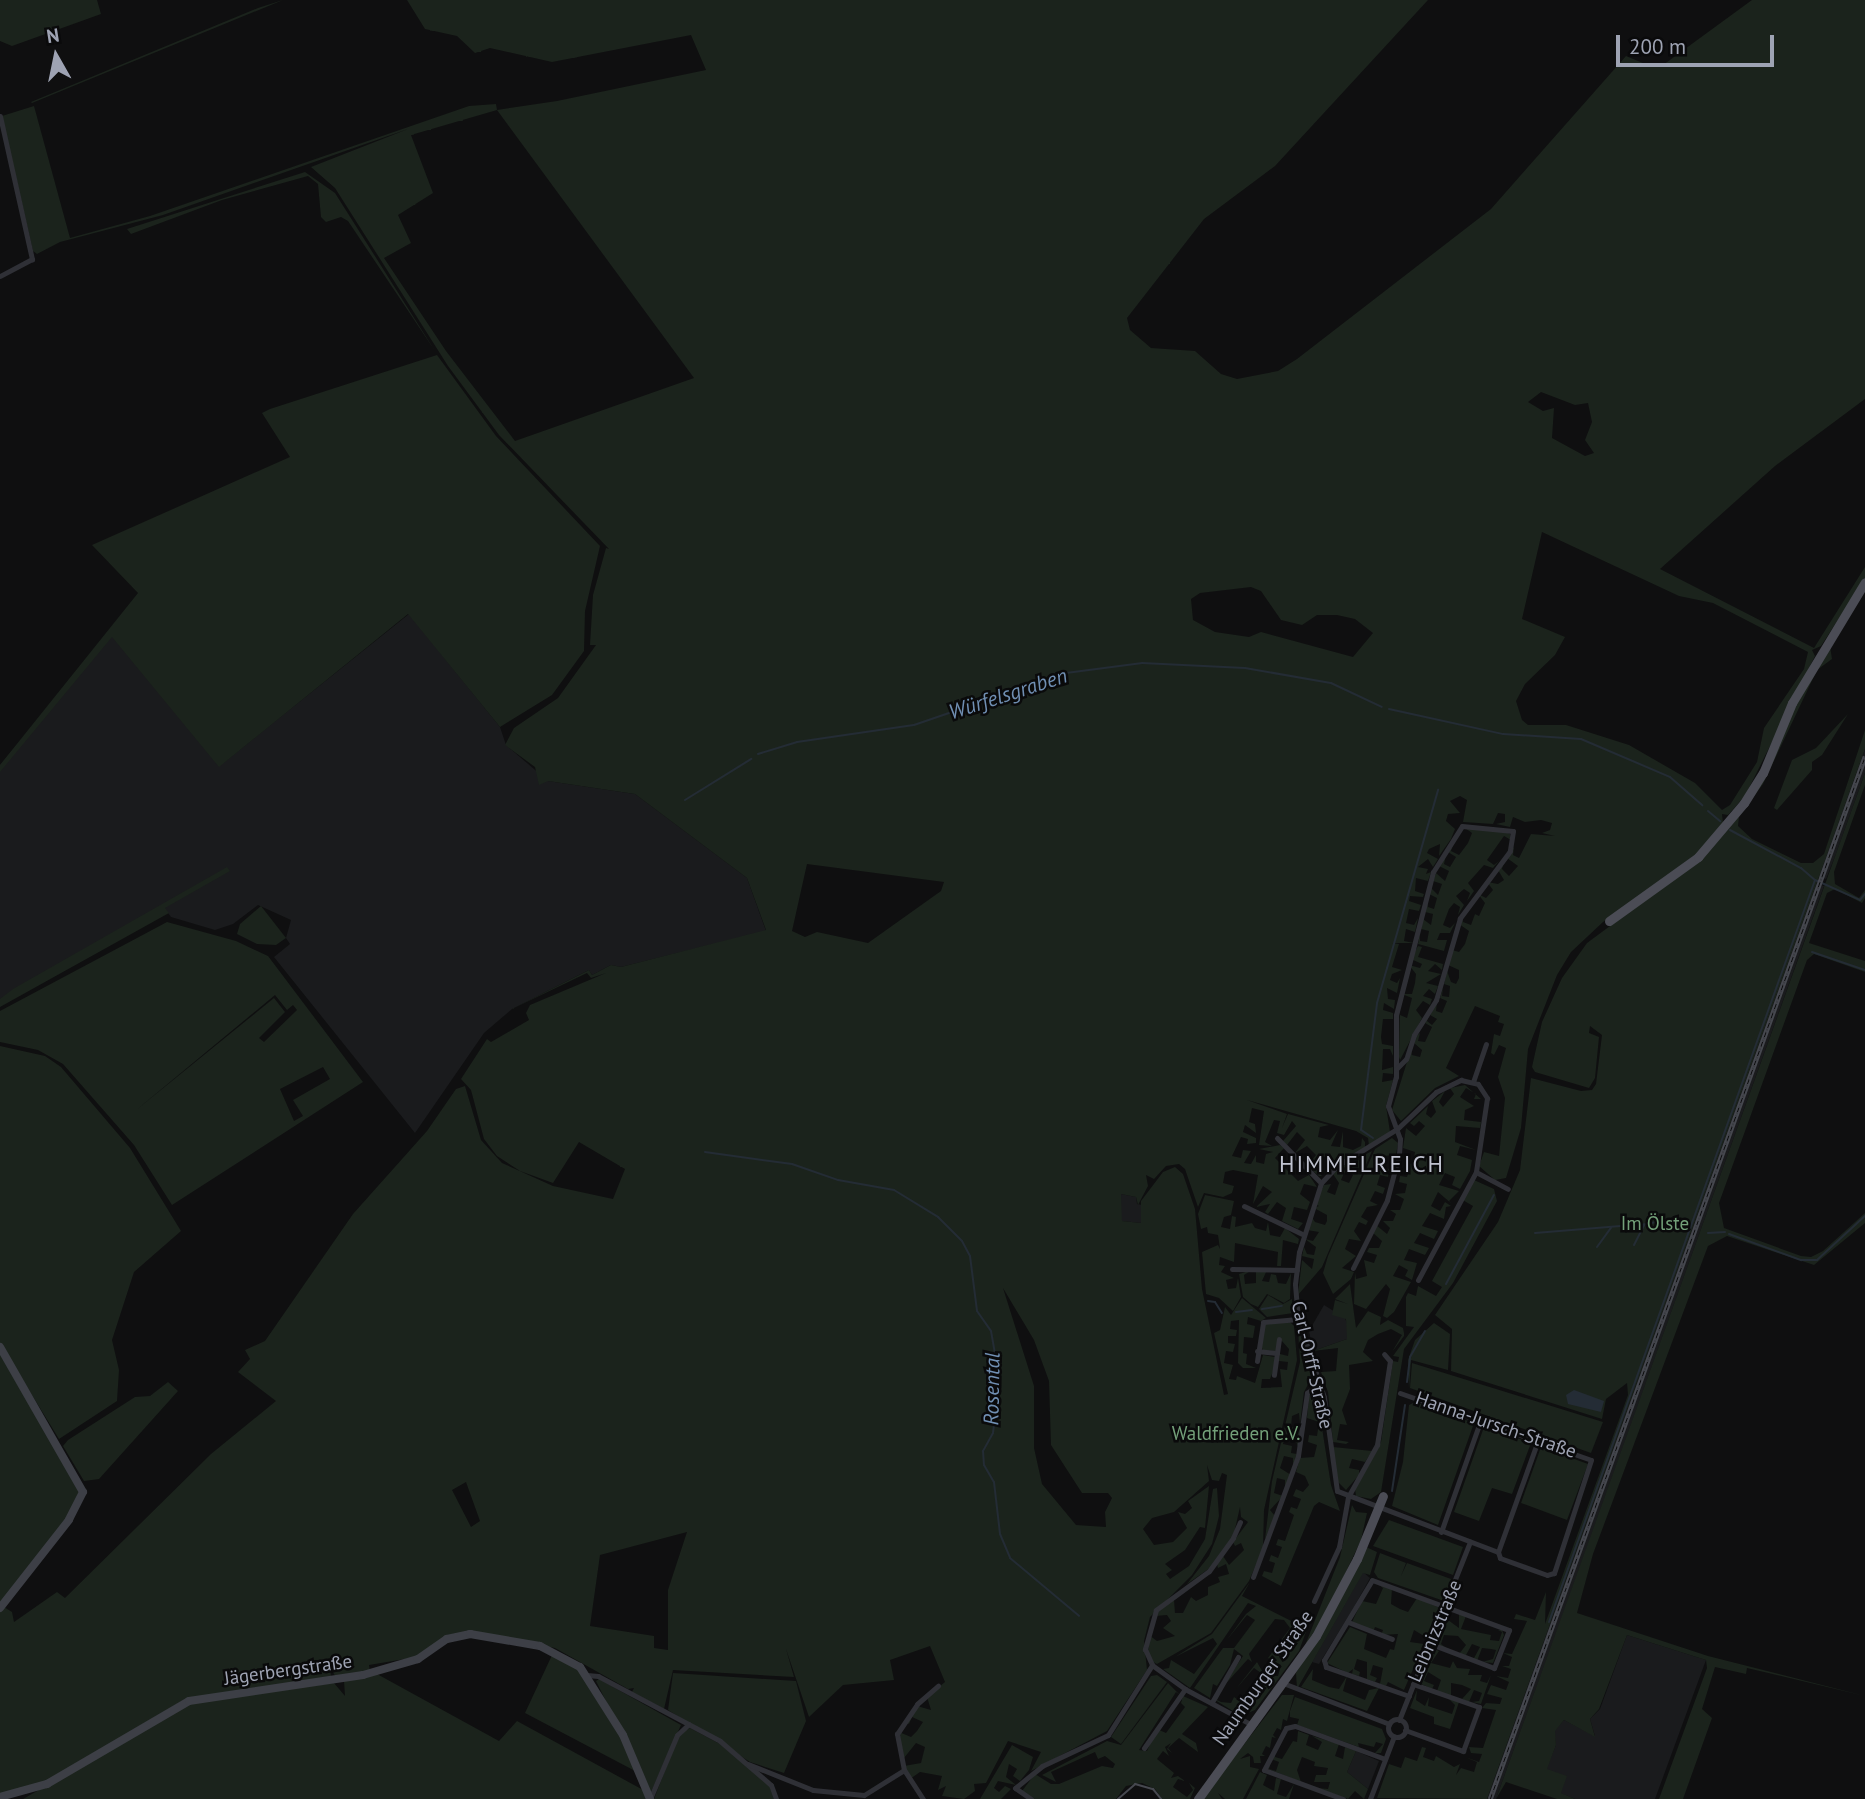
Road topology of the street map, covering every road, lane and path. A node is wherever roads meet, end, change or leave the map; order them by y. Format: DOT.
graph roads {
  1 [pos="0,116"];
  2 [pos="0,276"];
  3 [pos="1865,582"];
  4 [pos="1609,921"];
  5 [pos="1486,1044"];
  6 [pos="1396,1069"];
  7 [pos="1473,1082"];
  8 [pos="1397,1129"];
  9 [pos="1277,1138"];
  10 [pos="1476,1172"];
  11 [pos="1321,1183"];
  12 [pos="1508,1189"];
  13 [pos="1244,1206"];
  14 [pos="1302,1234"];
  15 [pos="1353,1268"];
  16 [pos="1232,1269"];
  17 [pos="1297,1270"];
  18 [pos="1418,1280"];
  19 [pos="1298,1318"];
  20 [pos="1279,1339"];
  21 [pos="0,1348"];
  22 [pos="1256,1351"];
  23 [pos="1277,1353"];
  24 [pos="1384,1354"];
  25 [pos="1257,1361"];
  26 [pos="1274,1375"];
  27 [pos="1320,1382"];
  28 [pos="1400,1393"];
  29 [pos="1481,1419"];
  30 [pos="1538,1440"];
  31 [pos="1383,1496"];
  32 [pos="1348,1497"];
  33 [pos="1378,1509"];
  34 [pos="1240,1522"];
  35 [pos="1441,1532"];
  36 [pos="1470,1542"];
  37 [pos="1498,1552"];
  38 [pos="1253,1577"];
  39 [pos="1314,1601"];
  40 [pos="1447,1607"];
  41 [pos="0,1608"];
  42 [pos="1348,1622"];
  43 [pos="1392,1639"];
  44 [pos="1431,1644"];
  45 [pos="1238,1657"];
  46 [pos="1152,1665"];
  47 [pos="587,1675"];
  48 [pos="1283,1683"];
  49 [pos="1413,1684"];
  50 [pos="938,1686"];
  51 [pos="1185,1689"];
  52 [pos="1409,1696"];
  53 [pos="1212,1702"];
  54 [pos="1399,1720"];
  55 [pos="689,1724"];
  56 [pos="1389,1724"];
  57 [pos="1252,1725"];
  58 [pos="1405,1730"];
  59 [pos="1394,1736"];
  60 [pos="1144,1748"];
  61 [pos="1385,1759"];
  62 [pos="748,1765"];
  63 [pos="904,1770"];
  64 [pos="0,1797"];
  65 [pos="650,1799"];
  66 [pos="776,1799"];
  67 [pos="923,1799"];
  68 [pos="1031,1799"];
  69 [pos="1198,1799"];
  70 [pos="1343,1799"];
  71 [pos="1370,1799"];
  1 -- 2 [label="street"];
  3 -- 4 [label="main road"];
  5 -- 7 [label="street"];
  6 -- 6 [label="street"];
  6 -- 8 [label="street"];
  7 -- 8 [label="street, Carl-Orff-Straße"];
  7 -- 10 [label="street"];
  8 -- 11 [label="street, Carl-Orff-Straße"];
  8 -- 15 [label="street"];
  9 -- 11 [label="street"];
  10 -- 12 [label="street"];
  10 -- 18 [label="street"];
  11 -- 14 [label="street, Carl-Orff-Straße"];
  13 -- 14 [label="street"];
  14 -- 17 [label="street, Carl-Orff-Straße"];
  16 -- 17 [label="street"];
  17 -- 19 [label="street, Carl-Orff-Straße"];
  19 -- 22 [label="street"];
  19 -- 27 [label="street, Carl-Orff-Straße"];
  20 -- 23 [label="street"];
  21 -- 41 [label="street"];
  22 -- 23 [label="street"];
  22 -- 25 [label="street"];
  23 -- 26 [label="street"];
  24 -- 32 [label="street"];
  27 -- 32 [label="street, Carl-Orff-Straße"];
  27 -- 38 [label="street"];
  28 -- 29 [label="street, Hanna-Jursch-Straße"];
  29 -- 30 [label="street, Hanna-Jursch-Straße"];
  29 -- 35 [label="street"];
  30 -- 37 [label="street"];
  30 -- 37 [label="street, Hanna-Jursch-Straße"];
  31 -- 33 [label="main road, Naumburger Straße"];
  32 -- 33 [label="street"];
  32 -- 39 [label="street"];
  33 -- 35 [label="street"];
  33 -- 48 [label="main road, Naumburger Straße"];
  34 -- 46 [label="street"];
  35 -- 36 [label="street"];
  36 -- 37 [label="street"];
  36 -- 40 [label="street, Leibnizstraße"];
  40 -- 42 [label="street"];
  40 -- 44 [label="street, Leibnizstraße"];
  40 -- 44 [label="street"];
  42 -- 43 [label="street"];
  42 -- 52 [label="street"];
  44 -- 49 [label="street, Leibnizstraße"];
  45 -- 53 [label="street"];
  46 -- 51 [label="street"];
  46 -- 68 [label="street"];
  47 -- 55 [label="street, Jägerbergstraße"];
  47 -- 64 [label="street, Jägerbergstraße"];
  47 -- 65 [label="street, Jägerbergstraße"];
  48 -- 56 [label="street"];
  48 -- 57 [label="main road, Naumburger Straße"];
  49 -- 52 [label="street, Leibnizstraße"];
  49 -- 58 [label="street"];
  50 -- 63 [label="street"];
  51 -- 53 [label="street"];
  51 -- 60 [label="street"];
  52 -- 54 [label="street, Leibnizstraße"];
  53 -- 57 [label="street"];
  54 -- 56 [label="street"];
  54 -- 58 [label="street"];
  55 -- 62 [label="street, Jägerbergstraße"];
  55 -- 65 [label="street, Jägerbergstraße"];
  56 -- 59 [label="street"];
  57 -- 69 [label="main road, Naumburger Straße"];
  58 -- 59 [label="street"];
  59 -- 61 [label="street"];
  61 -- 70 [label="street"];
  61 -- 71 [label="street"];
  62 -- 63 [label="street"];
  62 -- 66 [label="street, Jägerbergstraße"];
  63 -- 67 [label="street"];
}
